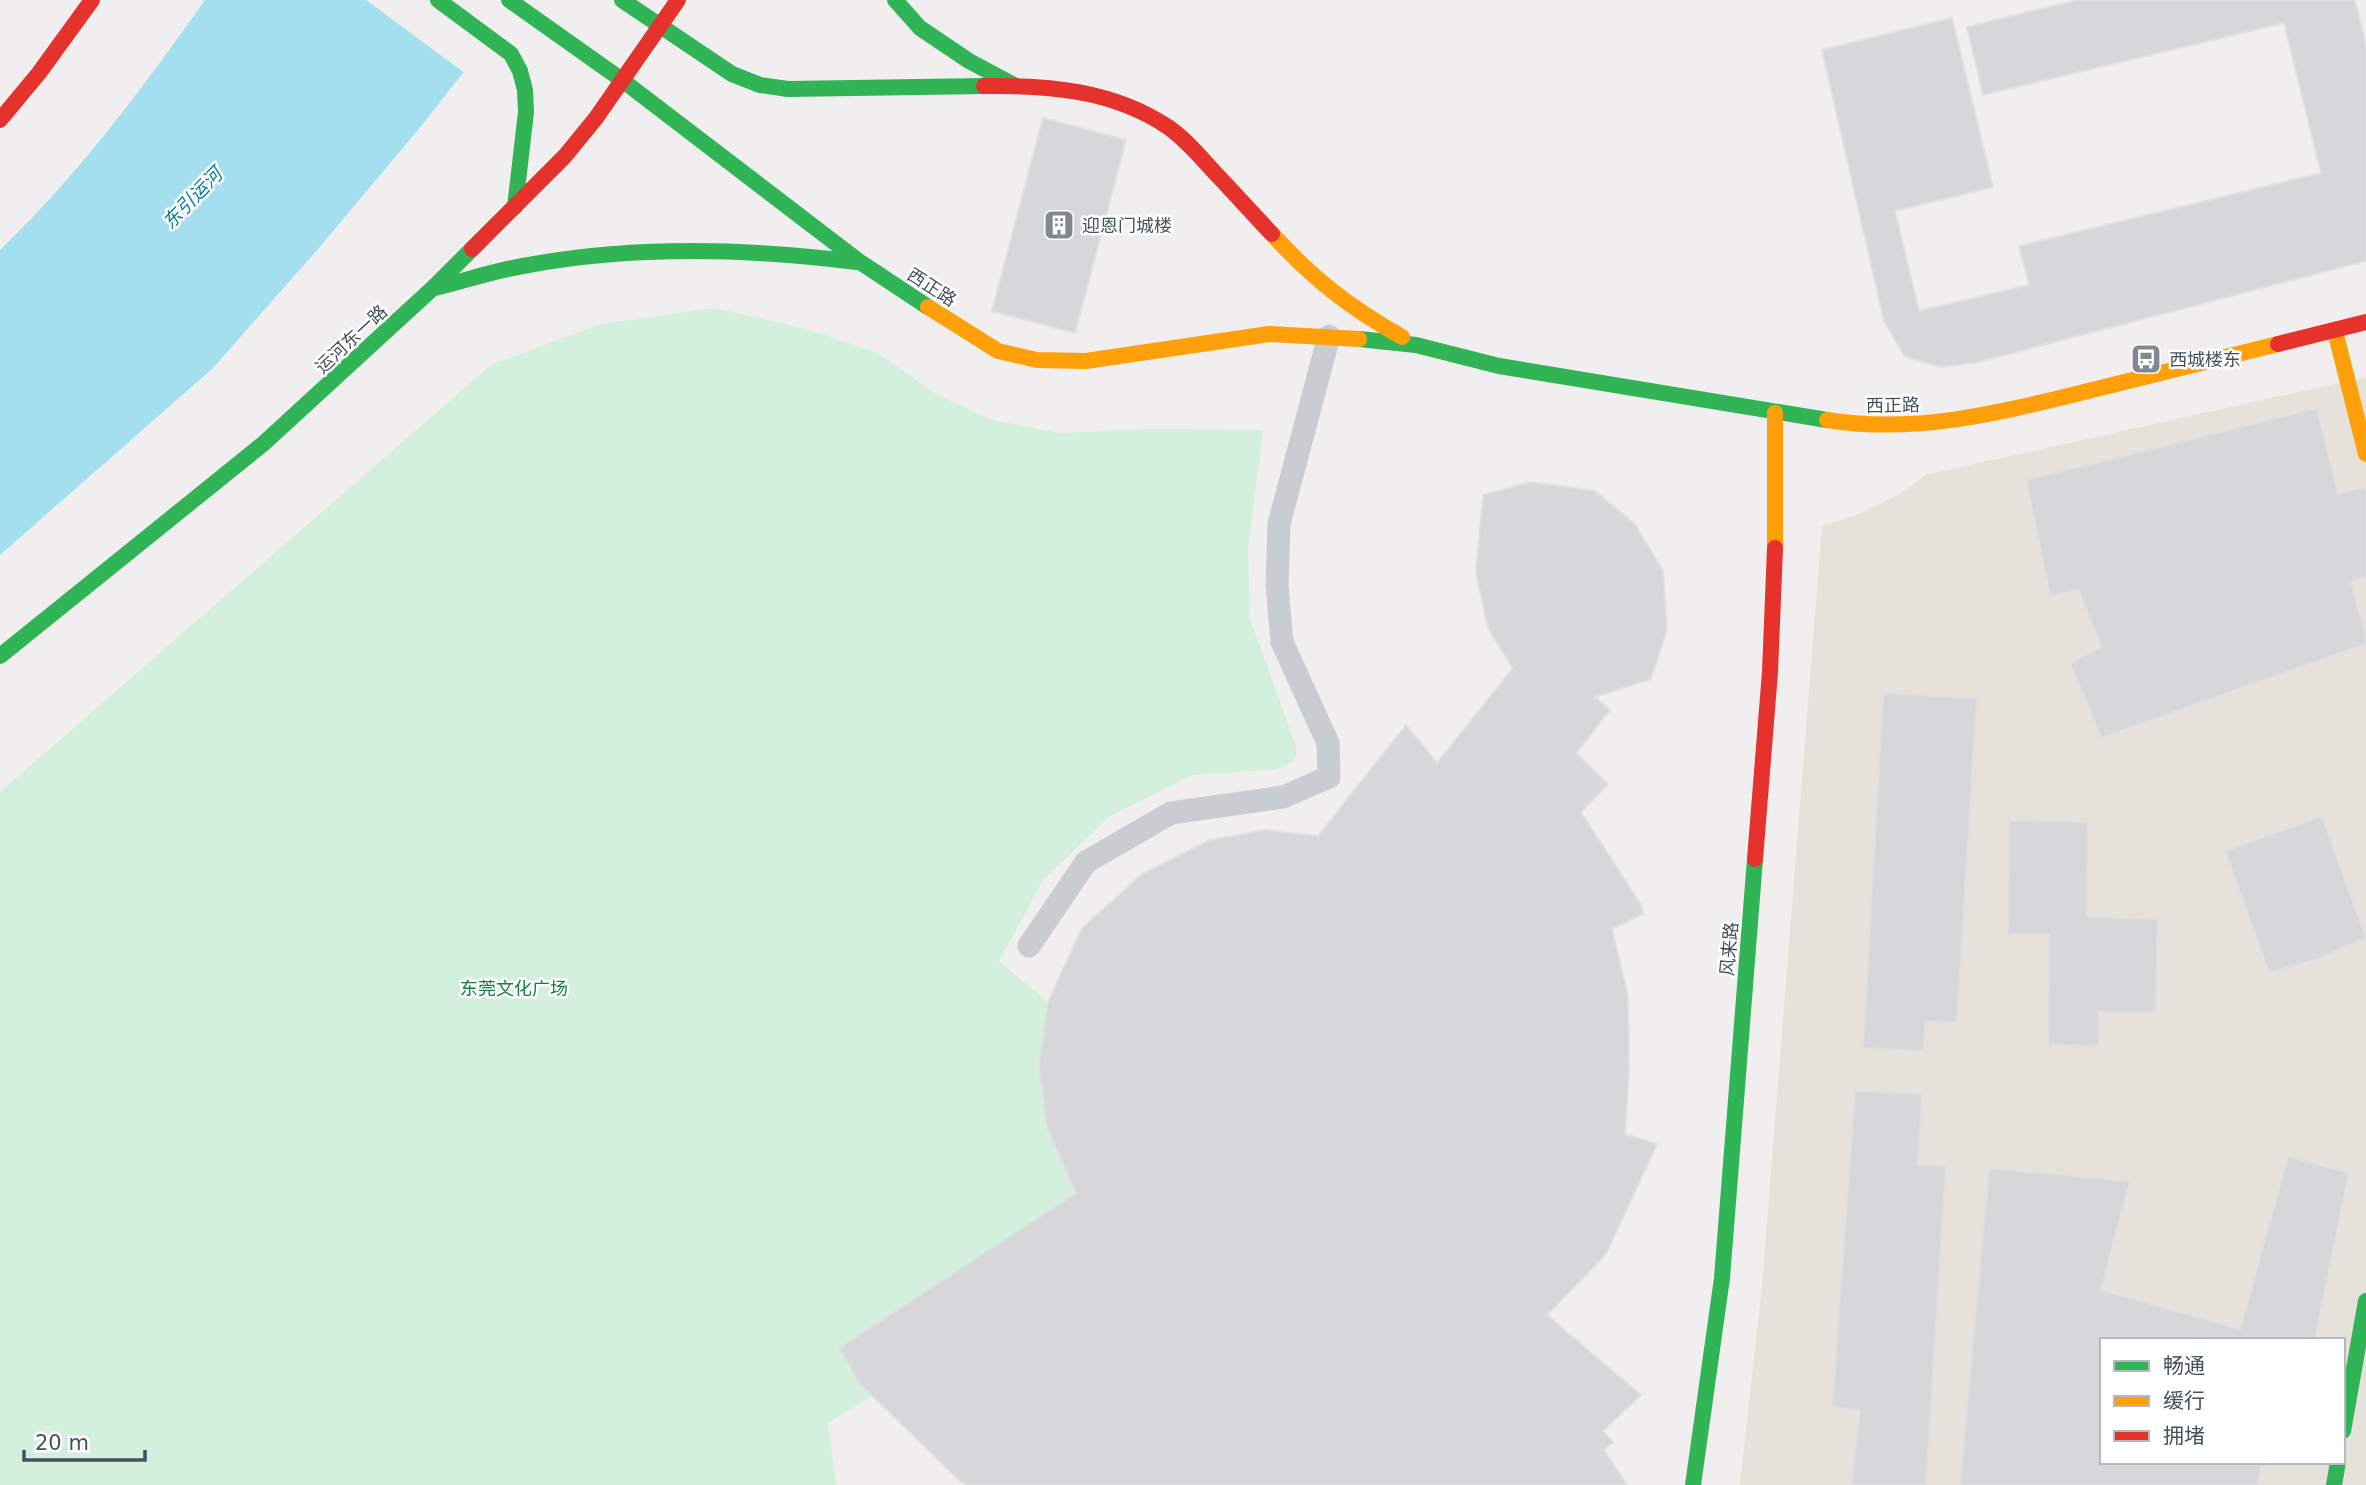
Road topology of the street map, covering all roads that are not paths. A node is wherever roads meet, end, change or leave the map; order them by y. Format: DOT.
graph roads {
  1 [pos="92,0"];
  2 [pos="438,0"];
  3 [pos="509,0"];
  4 [pos="622,0"];
  5 [pos="678,0"];
  6 [pos="895,0"];
  7 [pos="660,26"];
  8 [pos="622,80"];
  9 [pos="1016,86"];
  10 [pos="0,120"];
  11 [pos="515,207"];
  12 [pos="860,262"];
  13 [pos="433,288"];
  14 [pos="2366,322"];
  15 [pos="2336,331"];
  16 [pos="1329,336"];
  17 [pos="1416,345"];
  18 [pos="1774,413"];
  19 [pos="2366,454"];
  20 [pos="0,656"];
  21 [pos="1030,946"];
  22 [pos="2366,1301"];
  23 [pos="2345,1420"];
  24 [pos="2338,1464"];
  25 [pos="1693,1485"];
  26 [pos="2334,1485"];
  1 -- 10 [label="main road"];
  2 -- 11 [label="main road"];
  3 -- 8 [label="main road, 西正路"];
  4 -- 7 [label="main road, 西正路"];
  5 -- 7 [label="main road, 运河东一路"];
  6 -- 9 [label="main road"];
  7 -- 8 [label="main road, 运河东一路"];
  7 -- 9 [label="main road, 西正路"];
  8 -- 11 [label="main road, 运河东一路"];
  8 -- 12 [label="main road, 西正路"];
  9 -- 17 [label="main road, 西正路"];
  11 -- 13 [label="main road, 运河东一路"];
  12 -- 13 [label="main road"];
  12 -- 16 [label="main road, 西正路"];
  13 -- 20 [label="main road, 运河东一路"];
  14 -- 15 [label="main road, 西正路"];
  15 -- 18 [label="main road, 西正路"];
  15 -- 19 [label="main road"];
  16 -- 17 [label="main road, 西正路"];
  16 -- 21 [label="lane"];
  17 -- 18 [label="main road, 西正路"];
  18 -- 25 [label="main road, 风来路"];
  22 -- 23 [label="main road"];
  24 -- 26 [label="main road"];
}
